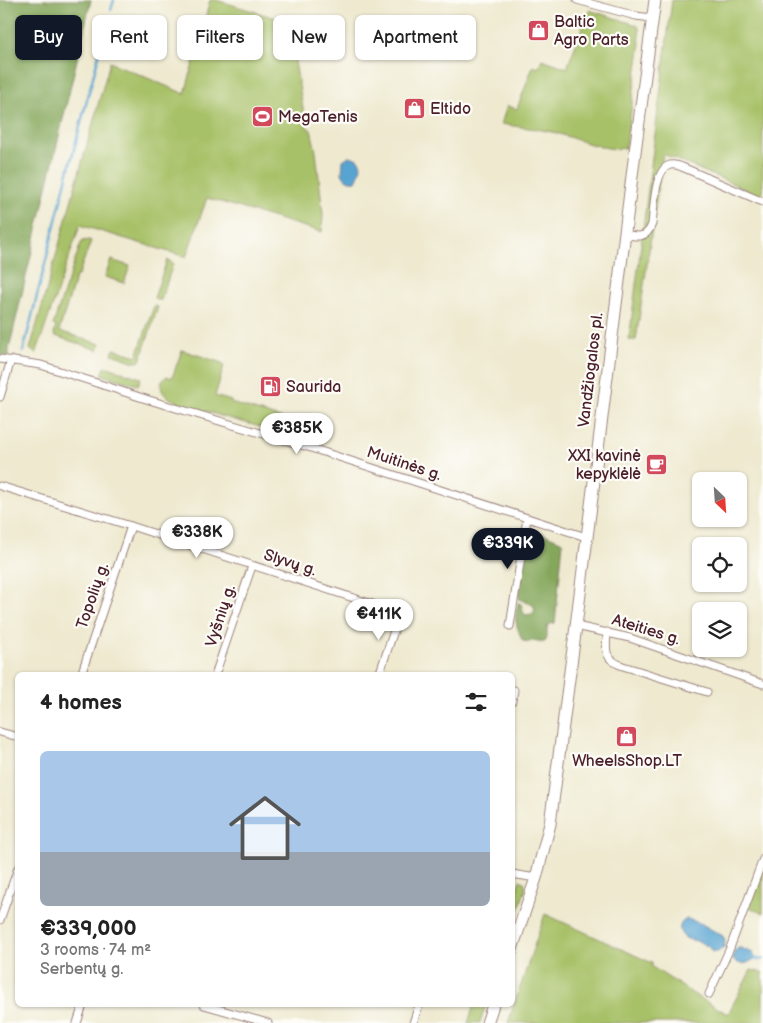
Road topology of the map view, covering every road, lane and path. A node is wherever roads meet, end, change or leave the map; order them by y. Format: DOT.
graph roads {
  1 [pos="577,0"];
  2 [pos="655,0"];
  3 [pos="652,18"];
  4 [pos="763,202"];
  5 [pos="624,234"];
  6 [pos="0,359"];
  7 [pos="11,360"];
  8 [pos="0,398"];
  9 [pos="0,486"];
  10 [pos="527,518"];
  11 [pos="131,526"];
  12 [pos="586,537"];
  13 [pos="252,566"];
  14 [pos="510,626"];
  15 [pos="576,626"];
  16 [pos="607,632"];
  17 [pos="83,672"];
  18 [pos="217,672"];
  19 [pos="380,672"];
  20 [pos="763,684"];
  21 [pos="707,692"];
  22 [pos="0,732"];
  23 [pos="15,736"];
  24 [pos="763,859"];
  25 [pos="515,874"];
  26 [pos="15,877"];
  27 [pos="536,878"];
  28 [pos="0,920"];
  29 [pos="515,940"];
  30 [pos="709,994"];
  31 [pos="82,1007"];
  32 [pos="209,1007"];
  33 [pos="419,1007"];
  34 [pos="492,1007"];
  35 [pos="244,1020"];
  36 [pos="77,1023"];
  37 [pos="268,1023"];
  38 [pos="414,1023"];
  39 [pos="487,1023"];
  1 -- 3 [label="street"];
  2 -- 3 [label="main road, Vandžiogalos pl."];
  3 -- 5 [label="main road, Vandžiogalos pl."];
  4 -- 5 [label="street"];
  5 -- 12 [label="main road, Vandžiogalos pl."];
  6 -- 7 [label="street, Muitinės g."];
  7 -- 8 [label="street"];
  7 -- 10 [label="street, Muitinės g."];
  9 -- 11 [label="street, Slyvų g."];
  10 -- 12 [label="street, Muitinės g."];
  10 -- 14 [label="street"];
  11 -- 13 [label="street, Slyvų g."];
  11 -- 17 [label="street, Topolių g."];
  12 -- 15 [label="main road, Vandžiogalos pl."];
  13 -- 18 [label="street, Vyšnių g."];
  13 -- 19 [label="street, Slyvų g."];
  15 -- 16 [label="street, Ateities g."];
  15 -- 27 [label="main road, Vandžiogalos pl."];
  16 -- 20 [label="street, Ateities g."];
  16 -- 21 [label="street"];
  22 -- 23 [label="street"];
  24 -- 30 [label="street"];
  25 -- 27 [label="street"];
  26 -- 28 [label="street"];
  27 -- 29 [label="main road, Vandžiogalos pl."];
  31 -- 36 [label="street"];
  32 -- 35 [label="street"];
  33 -- 38 [label="street"];
  34 -- 39 [label="main road"];
  35 -- 37 [label="street"];
}
